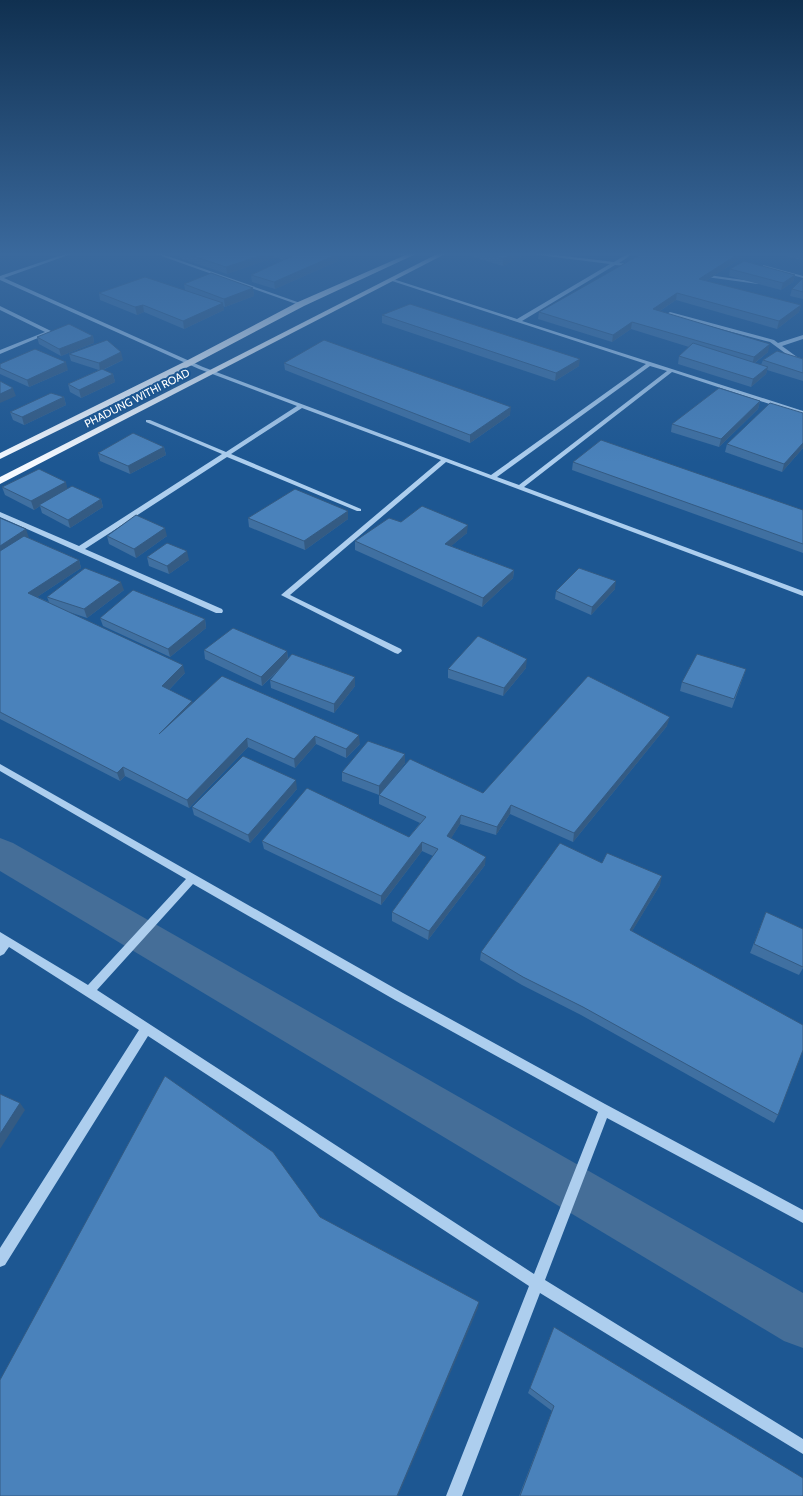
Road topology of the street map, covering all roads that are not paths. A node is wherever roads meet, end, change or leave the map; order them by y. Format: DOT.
graph roads {
  1 [pos="30,323"];
  2 [pos="100,323"];
  3 [pos="265,323"];
  4 [pos="308,323"];
  5 [pos="524,323"];
  6 [pos="703,323"];
  7 [pos="803,337"];
  8 [pos="778,346"];
  9 [pos="0,352"];
  10 [pos="803,360"];
  11 [pos="189,363"];
  12 [pos="650,364"];
  13 [pos="670,371"];
  14 [pos="212,372"];
  15 [pos="302,405"];
  16 [pos="803,413"];
  17 [pos="148,421"];
  18 [pos="228,454"];
  19 [pos="0,456"];
  20 [pos="444,461"];
  21 [pos="491,478"];
  22 [pos="0,481"];
  23 [pos="518,488"];
  24 [pos="359,510"];
  25 [pos="0,514"];
  26 [pos="80,549"];
  27 [pos="803,594"];
  28 [pos="219,611"];
  29 [pos="398,651"];
  30 [pos="0,767"];
  31 [pos="192,880"];
  32 [pos="4,938"];
  33 [pos="0,951"];
  34 [pos="90,991"];
  35 [pos="147,1028"];
  36 [pos="604,1111"];
  37 [pos="803,1217"];
  38 [pos="0,1260"];
  39 [pos="538,1284"];
  40 [pos="803,1447"];
  41 [pos="454,1496"];
  1 -- 9 [label="street"];
  2 -- 11 [label="street"];
  3 -- 11 [label="main road, PHADUNG WITHI ROAD"];
  4 -- 14 [label="main road, PHADUNG WITHI ROAD"];
  5 -- 12 [label="street"];
  6 -- 8 [label="street"];
  7 -- 8 [label="street"];
  8 -- 10 [label="street"];
  11 -- 14 [label="street"];
  11 -- 19 [label="main road, PHADUNG WITHI ROAD"];
  12 -- 13 [label="street"];
  12 -- 21 [label="street"];
  13 -- 16 [label="street"];
  13 -- 23 [label="street"];
  14 -- 15 [label="street"];
  14 -- 22 [label="main road, PHADUNG WITHI ROAD"];
  15 -- 18 [label="street"];
  15 -- 20 [label="street"];
  17 -- 18 [label="street"];
  18 -- 24 [label="street"];
  18 -- 26 [label="street"];
  20 -- 21 [label="street"];
  20 -- 29 [label="street"];
  21 -- 23 [label="street"];
  23 -- 27 [label="street"];
  25 -- 26 [label="street"];
  26 -- 28 [label="street"];
  30 -- 31 [label="street"];
  31 -- 34 [label="street"];
  31 -- 36 [label="street"];
  32 -- 33 [label="street"];
  32 -- 34 [label="street"];
  34 -- 35 [label="street"];
  35 -- 38 [label="street"];
  35 -- 39 [label="street"];
  36 -- 37 [label="street"];
  36 -- 39 [label="street"];
  39 -- 40 [label="street"];
  39 -- 41 [label="street"];
}
